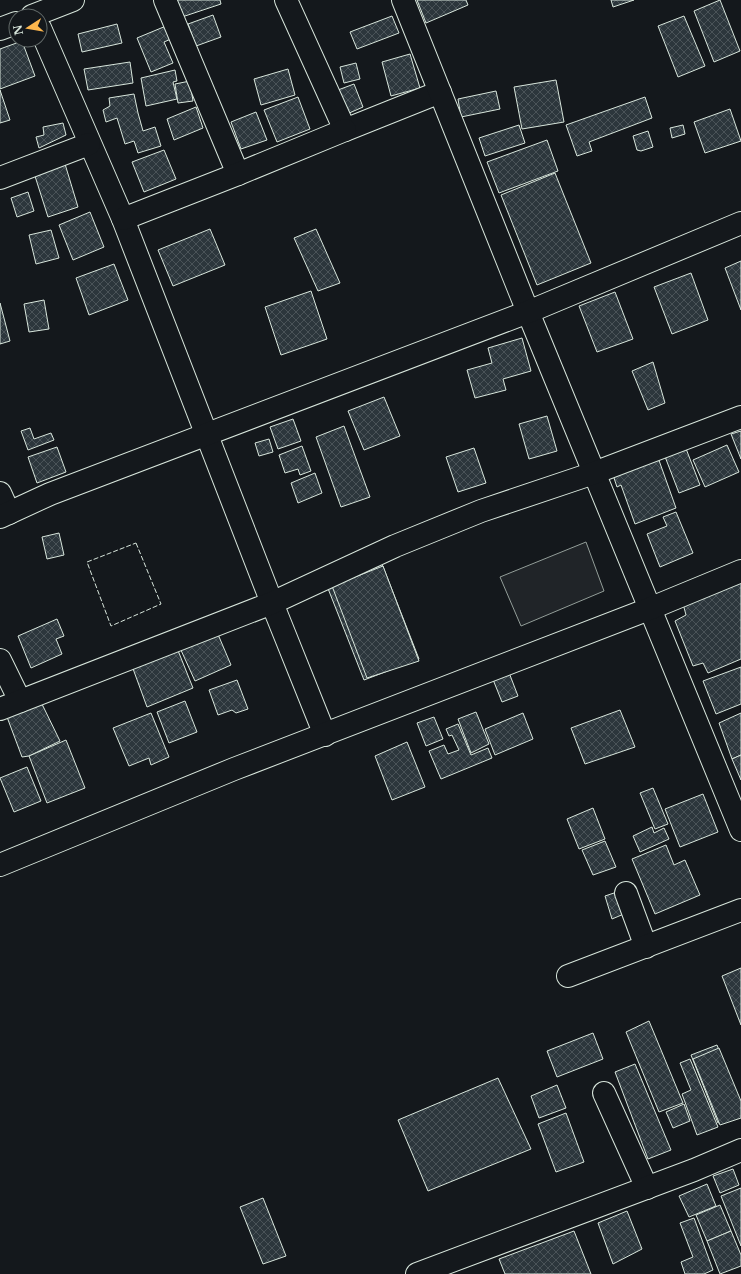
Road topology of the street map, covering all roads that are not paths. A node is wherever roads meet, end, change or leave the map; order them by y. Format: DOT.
graph roads {
  1 [pos="73,0"];
  2 [pos="165,0"];
  3 [pos="286,0"];
  4 [pos="403,0"];
  5 [pos="48,10"];
  6 [pos="46,48"];
  7 [pos="440,92"];
  8 [pos="345,130"];
  9 [pos="89,144"];
  10 [pos="238,174"];
  11 [pos="0,178"];
  12 [pos="123,219"];
  13 [pos="741,223"];
  14 [pos="528,312"];
  15 [pos="741,417"];
  16 [pos="207,435"];
  17 [pos="594,473"];
  18 [pos="3,508"];
  19 [pos="741,571"];
  20 [pos="272,603"];
  21 [pos="649,609"];
  22 [pos="0,660"];
  23 [pos="20,701"];
  24 [pos="0,709"];
  25 [pos="325,735"];
  26 [pos="741,830"];
  27 [pos="0,865"];
  28 [pos="626,893"];
  29 [pos="741,910"];
  30 [pos="646,947"];
  31 [pos="568,976"];
  32 [pos="604,1093"];
  33 [pos="741,1150"];
  34 [pos="647,1188"];
  35 [pos="417,1274"];
  1 -- 5 [label="street"];
  2 -- 10 [label="street"];
  3 -- 8 [label="street"];
  4 -- 7 [label="street"];
  6 -- 9 [label="street"];
  7 -- 8 [label="street"];
  7 -- 14 [label="street"];
  8 -- 10 [label="street"];
  9 -- 11 [label="street"];
  9 -- 12 [label="street"];
  10 -- 12 [label="street"];
  12 -- 16 [label="street"];
  13 -- 14 [label="street"];
  14 -- 16 [label="street"];
  14 -- 17 [label="street"];
  15 -- 17 [label="street"];
  16 -- 18 [label="street"];
  16 -- 20 [label="street"];
  17 -- 20 [label="street"];
  17 -- 21 [label="street"];
  19 -- 21 [label="street"];
  20 -- 23 [label="street"];
  20 -- 25 [label="street"];
  21 -- 25 [label="street"];
  21 -- 26 [label="street"];
  22 -- 23 [label="street"];
  23 -- 24 [label="street"];
  25 -- 27 [label="street"];
  28 -- 30 [label="street"];
  29 -- 30 [label="street"];
  30 -- 31 [label="street"];
  32 -- 34 [label="street"];
  33 -- 34 [label="street"];
  34 -- 35 [label="street"];
}
